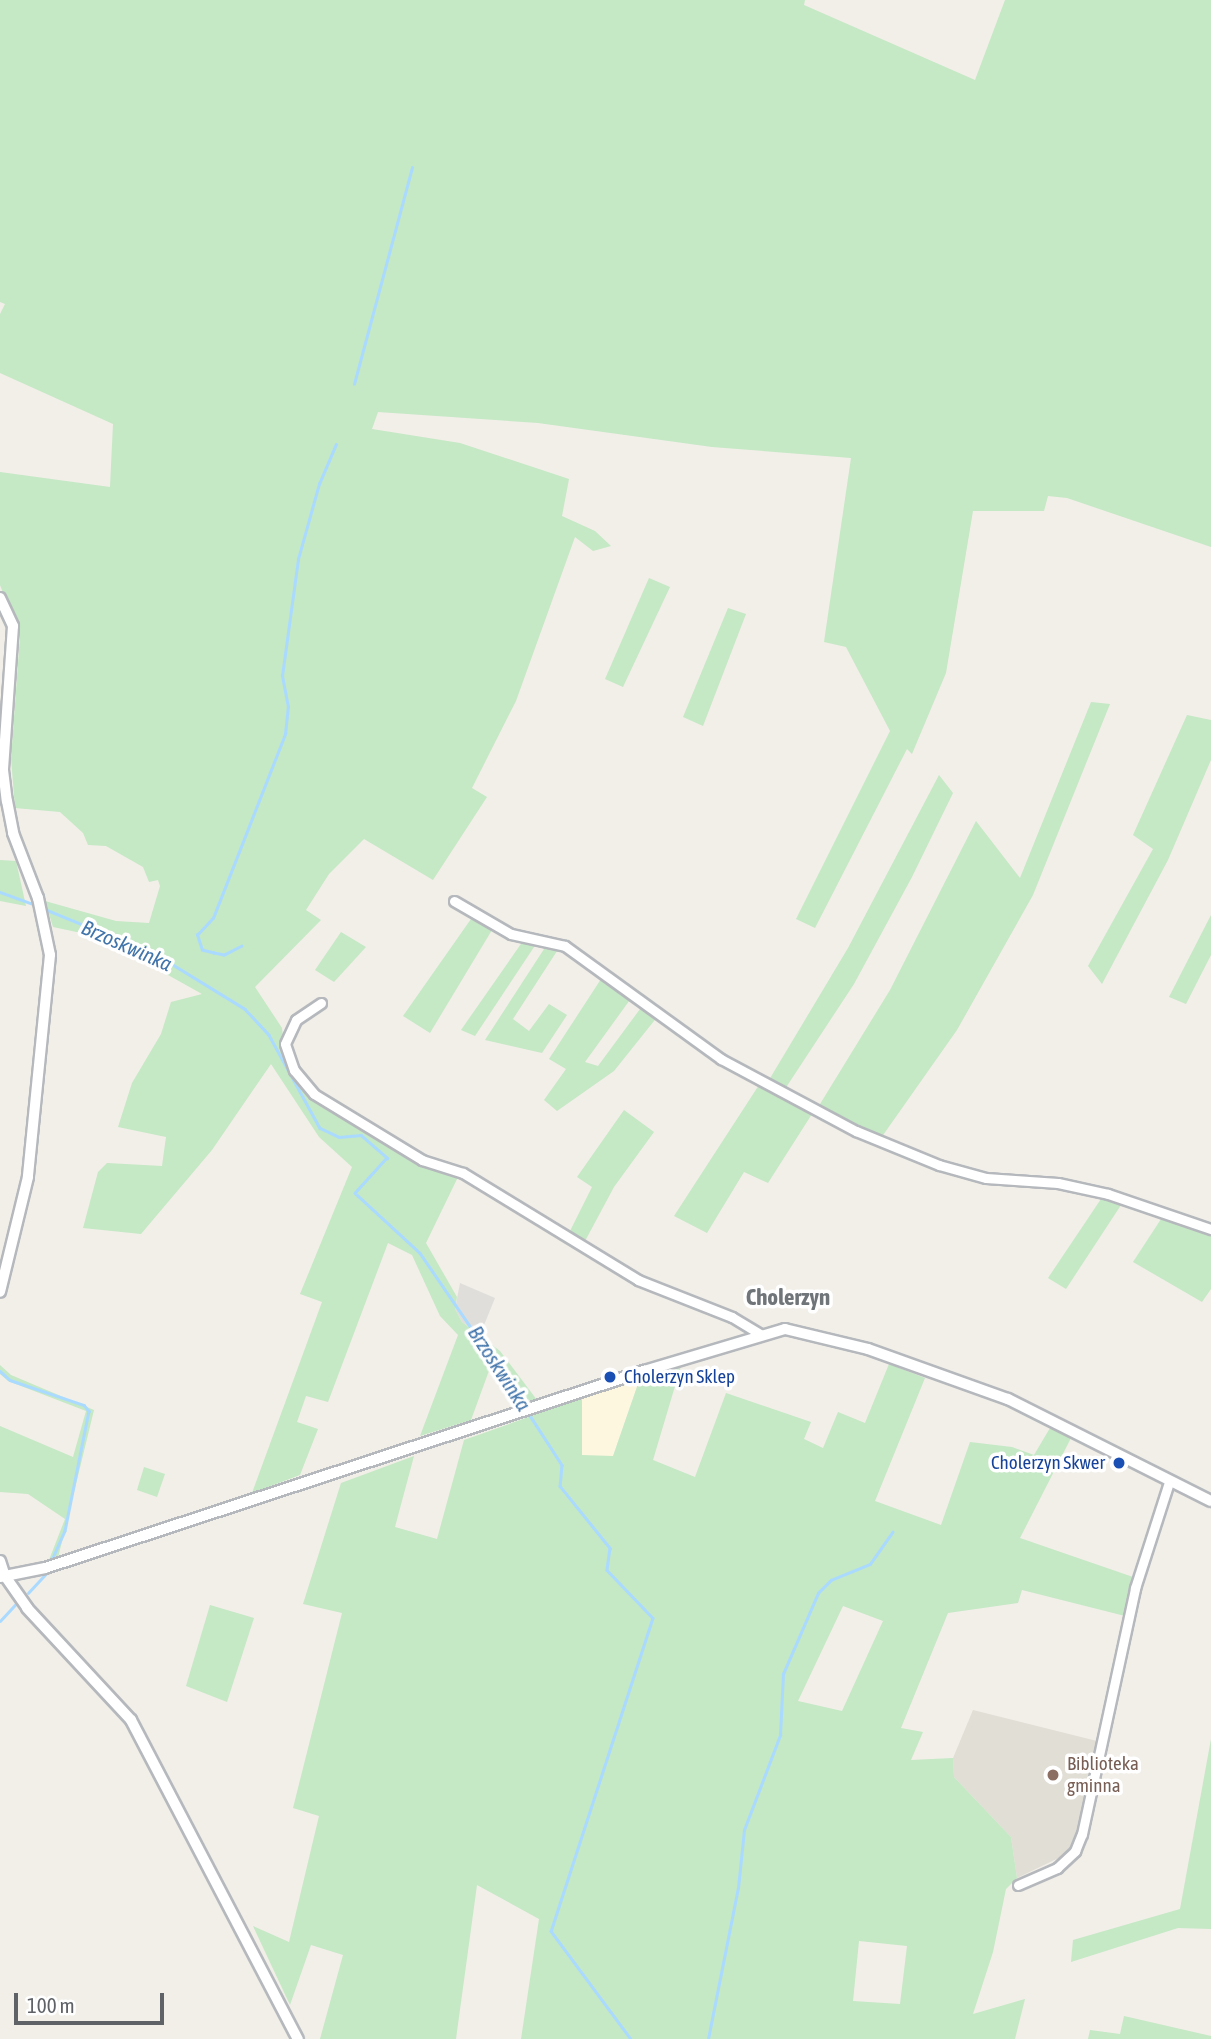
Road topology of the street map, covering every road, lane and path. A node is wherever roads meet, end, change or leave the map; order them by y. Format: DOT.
graph roads {
  1 [pos="0,598"];
  2 [pos="454,901"];
  3 [pos="321,1003"];
  4 [pos="1211,1229"];
  5 [pos="0,1292"];
  6 [pos="762,1335"];
  7 [pos="1169,1482"];
  8 [pos="1211,1501"];
  9 [pos="0,1561"];
  10 [pos="2,1577"];
  11 [pos="1018,1885"];
  12 [pos="298,2039"];
  1 -- 5 [label="street"];
  2 -- 4 [label="street"];
  3 -- 6 [label="street"];
  6 -- 7 [label="street"];
  6 -- 10 [label="street"];
  7 -- 8 [label="street"];
  7 -- 11 [label="street"];
  9 -- 10 [label="street"];
  10 -- 12 [label="street"];
}
